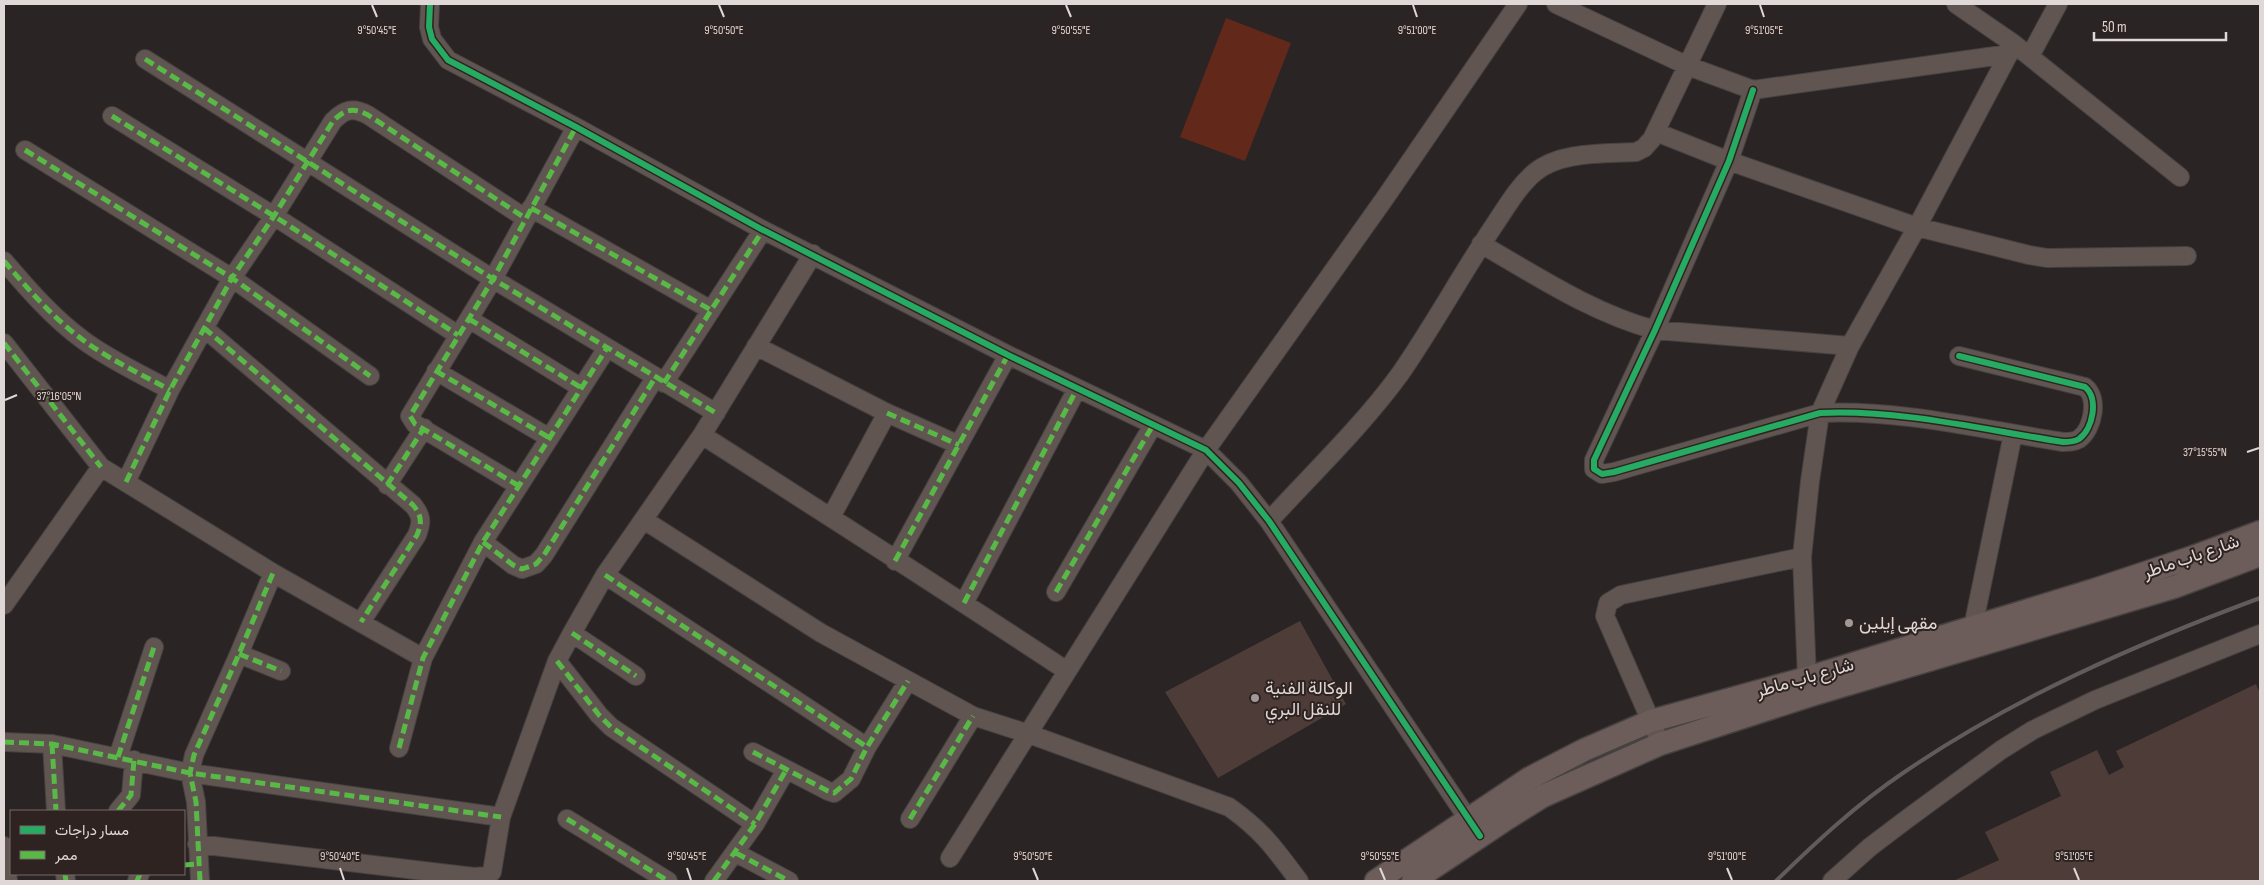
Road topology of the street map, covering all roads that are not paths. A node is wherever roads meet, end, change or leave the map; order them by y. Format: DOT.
graph roads {
  1 [pos="430,4"];
  2 [pos="1518,4"];
  3 [pos="1556,4"];
  4 [pos="1717,4"];
  5 [pos="1956,4"];
  6 [pos="2058,4"];
  7 [pos="2011,49"];
  8 [pos="2030,56"];
  9 [pos="145,59"];
  10 [pos="1688,66"];
  11 [pos="1753,90"];
  12 [pos="112,116"];
  13 [pos="576,127"];
  14 [pos="1656,132"];
  15 [pos="25,150"];
  16 [pos="1729,161"];
  17 [pos="308,162"];
  18 [pos="2180,177"];
  19 [pos="528,213"];
  20 [pos="274,216"];
  21 [pos="1917,227"];
  22 [pos="763,230"];
  23 [pos="1481,244"];
  24 [pos="813,254"];
  25 [pos="2187,256"];
  26 [pos="4,261"];
  27 [pos="232,278"];
  28 [pos="493,279"];
  29 [pos="712,310"];
  30 [pos="469,319"];
  31 [pos="204,328"];
  32 [pos="1654,330"];
  33 [pos="458,335"];
  34 [pos="4,343"];
  35 [pos="756,346"];
  36 [pos="1850,346"];
  37 [pos="607,348"];
  38 [pos="1008,355"];
  39 [pos="1958,356"];
  40 [pos="436,371"];
  41 [pos="370,376"];
  42 [pos="659,380"];
  43 [pos="580,388"];
  44 [pos="1077,389"];
  45 [pos="170,390"];
  46 [pos="716,413"];
  47 [pos="887,413"];
  48 [pos="1820,413"];
  49 [pos="1153,425"];
  50 [pos="424,428"];
  51 [pos="2013,434"];
  52 [pos="702,435"];
  53 [pos="548,437"];
  54 [pos="958,445"];
  55 [pos="1206,450"];
  56 [pos="101,467"];
  57 [pos="126,482"];
  58 [pos="387,485"];
  59 [pos="519,486"];
  60 [pos="831,517"];
  61 [pos="644,520"];
  62 [pos="1269,521"];
  63 [pos="2260,532"];
  64 [pos="483,542"];
  65 [pos="2260,555"];
  66 [pos="1802,557"];
  67 [pos="895,560"];
  68 [pos="273,573"];
  69 [pos="605,575"];
  70 [pos="1056,592"];
  71 [pos="964,603"];
  72 [pos="4,605"];
  73 [pos="360,622"];
  74 [pos="1973,627"];
  75 [pos="572,633"];
  76 [pos="2260,634"];
  77 [pos="154,648"];
  78 [pos="239,654"];
  79 [pos="423,658"];
  80 [pos="557,661"];
  81 [pos="281,671"];
  82 [pos="1067,672"];
  83 [pos="636,676"];
  84 [pos="908,681"];
  85 [pos="1809,687"];
  86 [pos="973,716"];
  87 [pos="1651,721"];
  88 [pos="1028,734"];
  89 [pos="4,742"];
  90 [pos="52,744"];
  91 [pos="1660,744"];
  92 [pos="867,747"];
  93 [pos="399,748"];
  94 [pos="753,752"];
  95 [pos="126,758"];
  96 [pos="786,770"];
  97 [pos="190,773"];
  98 [pos="56,810"];
  99 [pos="119,810"];
  100 [pos="501,817"];
  101 [pos="567,819"];
  102 [pos="910,819"];
  103 [pos="755,824"];
  104 [pos="1473,827"];
  105 [pos="197,844"];
  106 [pos="4,853"];
  107 [pos="736,853"];
  108 [pos="950,858"];
  109 [pos="194,870"];
  110 [pos="8,881"];
  111 [pos="668,881"];
  112 [pos="714,881"];
  113 [pos="789,881"];
  114 [pos="1299,881"];
  115 [pos="1376,881"];
  116 [pos="1413,881"];
  117 [pos="1832,881"];
  1 -- 13 [label="street"];
  2 -- 55 [label="street"];
  3 -- 10 [label="street"];
  4 -- 10 [label="street"];
  5 -- 7 [label="street"];
  6 -- 8 [label="street"];
  7 -- 8 [label="street"];
  7 -- 11 [label="street"];
  7 -- 21 [label="street"];
  8 -- 18 [label="street"];
  9 -- 17 [label="street"];
  10 -- 11 [label="street"];
  10 -- 14 [label="street"];
  11 -- 16 [label="street"];
  12 -- 20 [label="street"];
  13 -- 19 [label="street"];
  13 -- 22 [label="street"];
  14 -- 16 [label="street"];
  14 -- 23 [label="street"];
  15 -- 27 [label="street"];
  16 -- 21 [label="street"];
  16 -- 32 [label="street"];
  17 -- 19 [label="street"];
  17 -- 20 [label="street"];
  17 -- 28 [label="street"];
  19 -- 28 [label="street"];
  19 -- 29 [label="street"];
  20 -- 27 [label="street"];
  20 -- 33 [label="street"];
  21 -- 25 [label="street"];
  21 -- 36 [label="street"];
  22 -- 24 [label="street"];
  22 -- 29 [label="street"];
  23 -- 32 [label="street"];
  23 -- 62 [label="street"];
  24 -- 35 [label="street"];
  24 -- 38 [label="street"];
  26 -- 45 [label="street"];
  27 -- 31 [label="street"];
  27 -- 41 [label="street"];
  28 -- 30 [label="street"];
  28 -- 37 [label="street"];
  29 -- 42 [label="street"];
  30 -- 33 [label="street"];
  30 -- 43 [label="street"];
  31 -- 45 [label="street"];
  31 -- 58 [label="street"];
  32 -- 36 [label="street"];
  32 -- 48 [label="street"];
  33 -- 40 [label="street"];
  34 -- 56 [label="street"];
  35 -- 46 [label="street"];
  35 -- 47 [label="street"];
  36 -- 48 [label="street"];
  37 -- 42 [label="street"];
  37 -- 43 [label="street"];
  38 -- 44 [label="street"];
  38 -- 54 [label="street"];
  39 -- 51 [label="street"];
  40 -- 50 [label="street"];
  40 -- 53 [label="street"];
  42 -- 46 [label="street"];
  42 -- 64 [label="street"];
  43 -- 53 [label="street"];
  44 -- 49 [label="street"];
  44 -- 71 [label="street"];
  45 -- 57 [label="street"];
  46 -- 52 [label="street"];
  47 -- 54 [label="street"];
  47 -- 60 [label="street"];
  48 -- 51 [label="street"];
  48 -- 66 [label="street"];
  49 -- 55 [label="street"];
  49 -- 70 [label="street"];
  50 -- 58 [label="street"];
  50 -- 59 [label="street"];
  51 -- 74 [label="street"];
  52 -- 60 [label="street"];
  52 -- 61 [label="street"];
  53 -- 59 [label="street"];
  54 -- 67 [label="street"];
  55 -- 62 [label="street"];
  55 -- 82 [label="street"];
  56 -- 57 [label="street"];
  56 -- 72 [label="street"];
  57 -- 68 [label="street"];
  58 -- 73 [label="street"];
  59 -- 64 [label="street"];
  60 -- 67 [label="street"];
  61 -- 69 [label="street"];
  61 -- 84 [label="street"];
  62 -- 104 [label="street"];
  63 -- 74 [label="main road, شارع باب ماطر"];
  64 -- 79 [label="street"];
  65 -- 85 [label="main road, شارع باب ماطر"];
  66 -- 85 [label="street"];
  66 -- 87 [label="street"];
  67 -- 71 [label="street"];
  68 -- 73 [label="street"];
  68 -- 78 [label="street"];
  69 -- 75 [label="street"];
  69 -- 92 [label="street"];
  71 -- 82 [label="street"];
  73 -- 79 [label="street"];
  74 -- 85 [label="main road, شارع باب ماطر"];
  75 -- 80 [label="street"];
  75 -- 83 [label="street"];
  76 -- 117 [label="street"];
  77 -- 95 [label="street"];
  78 -- 81 [label="street"];
  78 -- 97 [label="street"];
  79 -- 93 [label="street"];
  80 -- 100 [label="street"];
  80 -- 103 [label="street"];
  82 -- 88 [label="street"];
  84 -- 86 [label="street"];
  84 -- 92 [label="street"];
  85 -- 87 [label="main road, شارع باب ماطر"];
  85 -- 91 [label="main road, شارع باب ماطر"];
  86 -- 88 [label="street"];
  86 -- 102 [label="street"];
  87 -- 91 [label="street"];
  87 -- 104 [label="main road, شارع باب ماطر"];
  88 -- 108 [label="street"];
  88 -- 114 [label="street"];
  89 -- 90 [label="street"];
  90 -- 95 [label="street"];
  90 -- 98 [label="street"];
  91 -- 104 [label="main road, شارع باب ماطر"];
  92 -- 96 [label="street"];
  94 -- 96 [label="street"];
  95 -- 97 [label="street"];
  95 -- 99 [label="street"];
  96 -- 103 [label="street"];
  97 -- 100 [label="street"];
  97 -- 105 [label="street"];
  100 -- 105 [label="street"];
  101 -- 111 [label="street"];
  103 -- 107 [label="street"];
  104 -- 115 [label="main road, شارع باب ماطر"];
  104 -- 116 [label="main road, شارع باب ماطر"];
  105 -- 109 [label="street"];
  106 -- 110 [label="street"];
  107 -- 112 [label="street"];
  107 -- 113 [label="street"];
}
